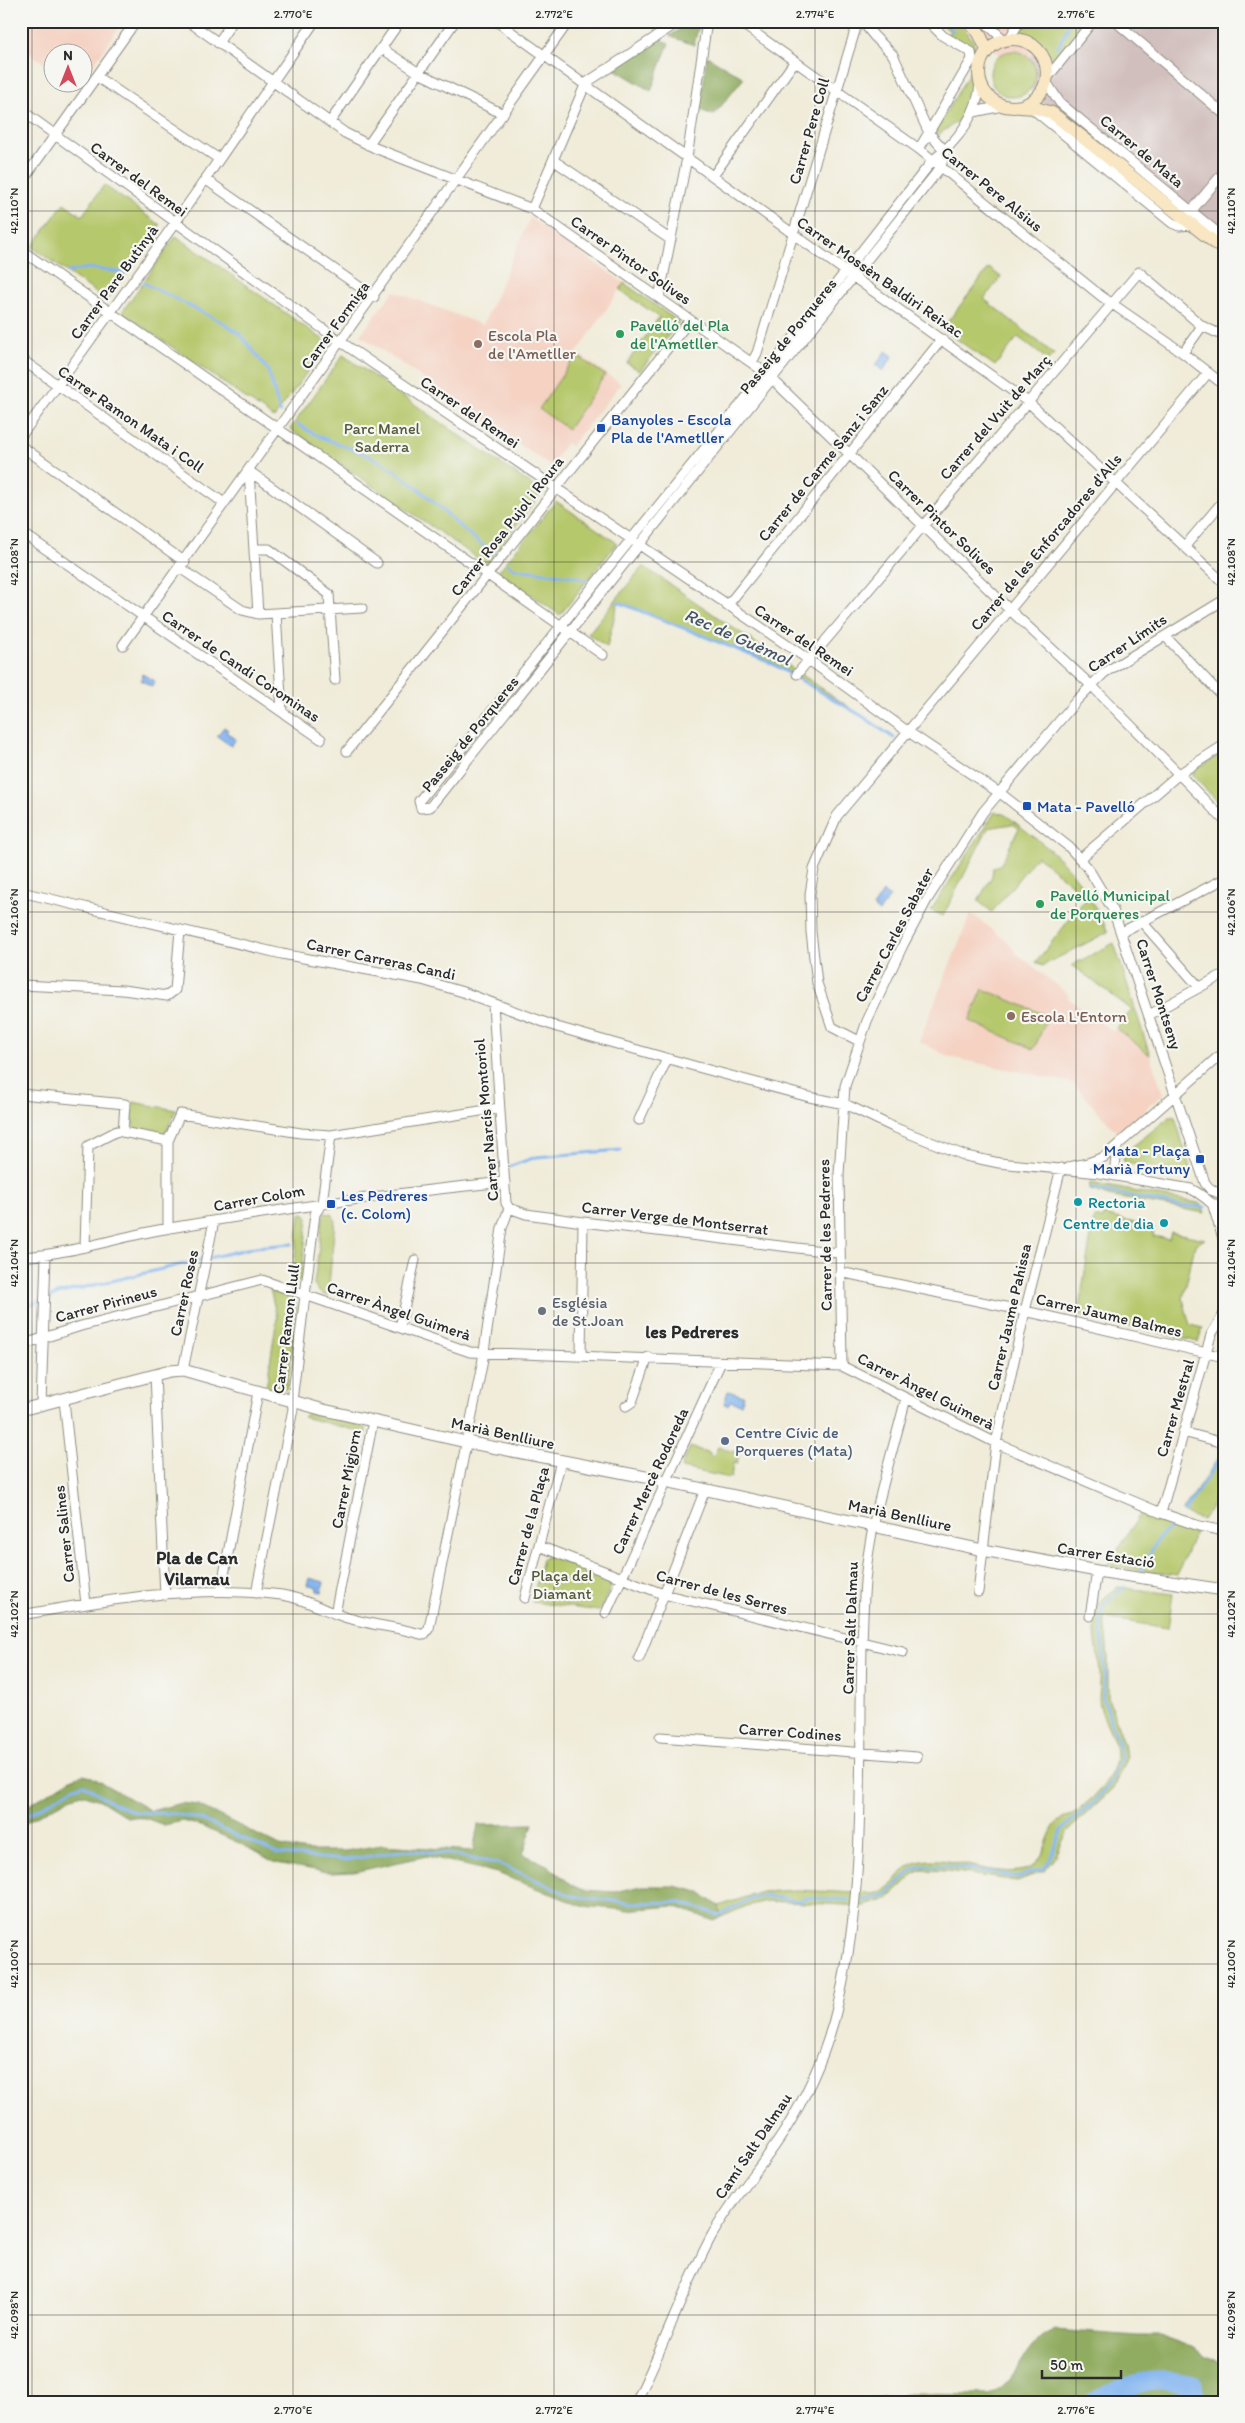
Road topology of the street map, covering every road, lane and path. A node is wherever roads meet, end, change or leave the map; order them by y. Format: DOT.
graph roads {
  1 [pos="136,21"];
  2 [pos="188,21"];
  3 [pos="233,21"];
  4 [pos="316,21"];
  5 [pos="400,21"];
  6 [pos="454,21"];
  7 [pos="496,21"];
  8 [pos="569,21"];
  9 [pos="680,21"];
  10 [pos="707,21"];
  11 [pos="738,21"];
  12 [pos="858,21"];
  13 [pos="862,21"];
  14 [pos="928,21"];
  15 [pos="968,21"];
  16 [pos="1020,21"];
  17 [pos="1093,21"];
  18 [pos="1114,21"];
  19 [pos="981,27"];
  20 [pos="1004,40"];
  21 [pos="218,43"];
  22 [pos="381,48"];
  23 [pos="987,50"];
  24 [pos="544,56"];
  25 [pos="795,60"];
  26 [pos="419,73"];
  27 [pos="97,77"];
  28 [pos="272,81"];
  29 [pos="980,82"];
  30 [pos="586,83"];
  31 [pos="1046,84"];
  32 [pos="836,90"];
  33 [pos="1002,106"];
  34 [pos="1026,107"];
  35 [pos="21,110"];
  36 [pos="974,112"];
  37 [pos="1052,113"];
  38 [pos="503,114"];
  39 [pos="1224,114"];
  40 [pos="330,122"];
  41 [pos="929,133"];
  42 [pos="54,135"];
  43 [pos="368,145"];
  44 [pos="919,149"];
  45 [pos="945,151"];
  46 [pos="687,158"];
  47 [pos="219,159"];
  48 [pos="553,160"];
  49 [pos="933,160"];
  50 [pos="941,167"];
  51 [pos="1224,172"];
  52 [pos="713,176"];
  53 [pos="205,179"];
  54 [pos="457,179"];
  55 [pos="21,182"];
  56 [pos="532,209"];
  57 [pos="1189,219"];
  58 [pos="175,223"];
  59 [pos="794,235"];
  60 [pos="1224,238"];
  61 [pos="671,240"];
  62 [pos="21,250"];
  63 [pos="1224,250"];
  64 [pos="846,271"];
  65 [pos="855,277"];
  66 [pos="374,297"];
  67 [pos="659,298"];
  68 [pos="1112,302"];
  69 [pos="109,313"];
  70 [pos="690,320"];
  71 [pos="1202,326"];
  72 [pos="1224,336"];
  73 [pos="942,339"];
  74 [pos="341,342"];
  75 [pos="1183,353"];
  76 [pos="21,359"];
  77 [pos="752,362"];
  78 [pos="1208,373"];
  79 [pos="770,376"];
  80 [pos="1224,385"];
  81 [pos="58,386"];
  82 [pos="1028,402"];
  83 [pos="278,430"];
  84 [pos="21,436"];
  85 [pos="21,446"];
  86 [pos="850,453"];
  87 [pos="249,471"];
  88 [pos="1115,484"];
  89 [pos="556,488"];
  90 [pos="1224,500"];
  91 [pos="224,504"];
  92 [pos="922,524"];
  93 [pos="21,532"];
  94 [pos="631,539"];
  95 [pos="640,546"];
  96 [pos="1185,546"];
  97 [pos="255,549"];
  98 [pos="378,563"];
  99 [pos="182,565"];
  100 [pos="486,575"];
  101 [pos="1224,584"];
  102 [pos="1224,600"];
  103 [pos="727,606"];
  104 [pos="362,608"];
  105 [pos="330,610"];
  106 [pos="1010,610"];
  107 [pos="276,613"];
  108 [pos="258,614"];
  109 [pos="144,618"];
  110 [pos="561,627"];
  111 [pos="570,633"];
  112 [pos="1164,636"];
  113 [pos="124,645"];
  114 [pos="603,655"];
  115 [pos="809,660"];
  116 [pos="797,674"];
  117 [pos="335,680"];
  118 [pos="1091,686"];
  119 [pos="1224,698"];
  120 [pos="282,712"];
  121 [pos="907,731"];
  122 [pos="321,739"];
  123 [pos="1224,745"];
  124 [pos="347,751"];
  125 [pos="1179,774"];
  126 [pos="1000,794"];
  127 [pos="1224,820"];
  128 [pos="1080,858"];
  129 [pos="1224,879"];
  130 [pos="21,892"];
  131 [pos="1142,922"];
  132 [pos="180,930"];
  133 [pos="1122,932"];
  134 [pos="1224,974"];
  135 [pos="21,985"];
  136 [pos="1199,988"];
  137 [pos="492,1004"];
  138 [pos="1149,1015"];
  139 [pos="859,1041"];
  140 [pos="1224,1055"];
  141 [pos="667,1059"];
  142 [pos="21,1094"];
  143 [pos="1177,1095"];
  144 [pos="845,1104"];
  145 [pos="499,1108"];
  146 [pos="638,1120"];
  147 [pos="124,1132"];
  148 [pos="331,1135"];
  149 [pos="168,1141"];
  150 [pos="1117,1147"];
  151 [pos="1061,1168"];
  152 [pos="1202,1173"];
  153 [pos="1114,1176"];
  154 [pos="505,1182"];
  155 [pos="1191,1189"];
  156 [pos="1223,1195"];
  157 [pos="322,1203"];
  158 [pos="1213,1206"];
  159 [pos="509,1208"];
  160 [pos="1220,1216"];
  161 [pos="214,1221"];
  162 [pos="583,1222"];
  163 [pos="168,1228"];
  164 [pos="1224,1242"];
  165 [pos="85,1247"];
  166 [pos="839,1253"];
  167 [pos="46,1256"];
  168 [pos="21,1258"];
  169 [pos="415,1260"];
  170 [pos="840,1272"];
  171 [pos="304,1294"];
  172 [pos="198,1295"];
  173 [pos="1025,1311"];
  174 [pos="1224,1314"];
  175 [pos="400,1327"];
  176 [pos="43,1337"];
  177 [pos="21,1345"];
  178 [pos="484,1353"];
  179 [pos="1206,1353"];
  180 [pos="581,1355"];
  181 [pos="648,1357"];
  182 [pos="1224,1357"];
  183 [pos="721,1362"];
  184 [pos="842,1366"];
  185 [pos="183,1370"];
  186 [pos="155,1375"];
  187 [pos="258,1392"];
  188 [pos="906,1398"];
  189 [pos="64,1400"];
  190 [pos="292,1401"];
  191 [pos="40,1405"];
  192 [pos="626,1406"];
  193 [pos="21,1410"];
  194 [pos="373,1421"];
  195 [pos="1184,1432"];
  196 [pos="466,1442"];
  197 [pos="996,1443"];
  198 [pos="1224,1443"];
  199 [pos="561,1461"];
  200 [pos="666,1481"];
  201 [pos="705,1490"];
  202 [pos="1161,1513"];
  203 [pos="873,1527"];
  204 [pos="1224,1531"];
  205 [pos="539,1546"];
  206 [pos="983,1550"];
  207 [pos="1097,1571"];
  208 [pos="622,1578"];
  209 [pos="1224,1590"];
  210 [pos="221,1591"];
  211 [pos="978,1592"];
  212 [pos="256,1593"];
  213 [pos="663,1594"];
  214 [pos="165,1595"];
  215 [pos="525,1598"];
  216 [pos="86,1604"];
  217 [pos="606,1613"];
  218 [pos="335,1614"];
  219 [pos="21,1615"];
  220 [pos="1090,1616"];
  221 [pos="863,1642"];
  222 [pos="903,1652"];
  223 [pos="639,1658"];
  224 [pos="660,1737"];
  225 [pos="862,1753"];
  226 [pos="917,1757"];
  227 [pos="861,1804"];
  228 [pos="636,2402"];
  1 -- 27 [label="street"];
  2 -- 21 [label="street, Carrer Pintor Solives"];
  3 -- 21 [label="street"];
  4 -- 28 [label="street, Carrer Pare Butinyà"];
  5 -- 22 [label="street"];
  6 -- 26 [label="street"];
  7 -- 24 [label="street, Carrer Mossèn Baldiri Reixac"];
  8 -- 24 [label="street, Carrer Formiga"];
  9 -- 30 [label="street"];
  10 -- 46 [label="street"];
  11 -- 25 [label="street, Carrer Pere Alsius"];
  12 -- 32 [label="street, Carrer Pere Coll"];
  13 -- 41 [label="street"];
  14 -- 41 [label="street"];
  15 -- 19 [label="main road"];
  16 -- 20 [label="street"];
  17 -- 31 [label="street"];
  18 -- 39 [label="street"];
  19 -- 20 [label="main road"];
  19 -- 23 [label="main road"];
  20 -- 23 [label="main road"];
  20 -- 31 [label="main road"];
  21 -- 28 [label="street, Carrer Pintor Solives"];
  22 -- 26 [label="street"];
  22 -- 40 [label="street"];
  23 -- 29 [label="main road"];
  24 -- 30 [label="street, Carrer Mossèn Baldiri Reixac"];
  24 -- 38 [label="street, Carrer Formiga"];
  25 -- 32 [label="street, Carrer Pere Alsius"];
  25 -- 52 [label="street"];
  26 -- 38 [label="street"];
  26 -- 43 [label="street"];
  27 -- 42 [label="street"];
  27 -- 47 [label="street"];
  28 -- 40 [label="street, Carrer Pintor Solives"];
  28 -- 47 [label="street, Carrer Pare Butinyà"];
  29 -- 33 [label="main road"];
  29 -- 36 [label="street, Passeig de Porqueres"];
  30 -- 46 [label="street, Carrer Mossèn Baldiri Reixac"];
  30 -- 48 [label="street"];
  31 -- 34 [label="main road"];
  31 -- 37 [label="main road, Carrer de Mata"];
  31 -- 57 [label="street, Carrer de Mata"];
  32 -- 44 [label="street, Carrer Pere Alsius"];
  32 -- 59 [label="street, Carrer Pere Coll"];
  33 -- 34 [label="main road"];
  33 -- 36 [label="street"];
  34 -- 37 [label="main road, Carrer de Mata"];
  34 -- 57 [label="street"];
  35 -- 42 [label="street, Carrer del Remei"];
  36 -- 45 [label="street, Passeig de Porqueres"];
  37 -- 57 [label="main road, Carrer de Mata"];
  38 -- 54 [label="street, Carrer Formiga"];
  40 -- 43 [label="street, Carrer Pintor Solives"];
  41 -- 44 [label="street"];
  41 -- 45 [label="street"];
  42 -- 55 [label="street"];
  42 -- 58 [label="street, Carrer del Remei"];
  43 -- 54 [label="street, Carrer Pintor Solives"];
  44 -- 49 [label="street, Carrer Pere Alsius"];
  45 -- 49 [label="street, Passeig de Porqueres"];
  45 -- 50 [label="street, Passeig de Porqueres"];
  46 -- 52 [label="street, Carrer Mossèn Baldiri Reixac"];
  46 -- 61 [label="street"];
  47 -- 53 [label="street, Carrer Pare Butinyà"];
  48 -- 56 [label="street"];
  48 -- 61 [label="street"];
  49 -- 50 [label="street, Carrer Pere Alsius"];
  49 -- 64 [label="street, Passeig de Porqueres"];
  50 -- 65 [label="street, Passeig de Porqueres"];
  50 -- 68 [label="street, Carrer Pere Alsius"];
  51 -- 57 [label="street"];
  52 -- 59 [label="street, Carrer Mossèn Baldiri Reixac"];
  53 -- 58 [label="street, Carrer Pare Butinyà"];
  53 -- 66 [label="street"];
  54 -- 56 [label="street, Carrer Pintor Solives"];
  54 -- 66 [label="street, Carrer Formiga"];
  56 -- 67 [label="street, Carrer Pintor Solives"];
  57 -- 60 [label="street, Carrer de Mata"];
  57 -- 63 [label="main road, Carrer de Mata"];
  58 -- 69 [label="street, Carrer Pare Butinyà"];
  58 -- 74 [label="street, Carrer del Remei"];
  59 -- 64 [label="street, Carrer Mossèn Baldiri Reixac"];
  59 -- 77 [label="street, Carrer Pere Coll"];
  61 -- 67 [label="street"];
  62 -- 69 [label="street"];
  64 -- 65 [label="street, Carrer Mossèn Baldiri Reixac"];
  64 -- 79 [label="street, Passeig de Porqueres"];
  65 -- 73 [label="street, Carrer Mossèn Baldiri Reixac"];
  65 -- 79 [label="street, Passeig de Porqueres"];
  66 -- 74 [label="street, Carrer Formiga"];
  67 -- 70 [label="street, Carrer Pintor Solives"];
  68 -- 71 [label="street, Carrer del Vuit de Març"];
  68 -- 75 [label="street, Carrer Pere Alsius"];
  68 -- 82 [label="street, Carrer del Vuit de Març"];
  69 -- 81 [label="street, Carrer Pare Butinyà"];
  69 -- 83 [label="street"];
  70 -- 77 [label="street, Carrer Pintor Solives"];
  70 -- 89 [label="street, Carrer Rosa Pujol i Roura"];
  71 -- 72 [label="street"];
  71 -- 75 [label="street"];
  73 -- 82 [label="street, Carrer Mossèn Baldiri Reixac"];
  73 -- 86 [label="street, Carrer de Carme Sanz i Sanz"];
  74 -- 83 [label="street, Carrer Formiga"];
  74 -- 89 [label="street, Carrer del Remei"];
  75 -- 78 [label="street, Carrer Pere Alsius"];
  76 -- 81 [label="street, Carrer Ramon Mata i Coll"];
  77 -- 79 [label="street, Carrer Pintor Solives"];
  78 -- 80 [label="street, Carrer Pere Alsius"];
  78 -- 88 [label="street, Carrer de les Enforcadores d'Alls"];
  79 -- 86 [label="street, Carrer Pintor Solives"];
  79 -- 94 [label="street, Passeig de Porqueres"];
  79 -- 95 [label="street, Passeig de Porqueres"];
  81 -- 84 [label="street, Carrer Pare Butinyà"];
  81 -- 91 [label="street, Carrer Ramon Mata i Coll"];
  82 -- 88 [label="street, Carrer Mossèn Baldiri Reixac"];
  82 -- 92 [label="street, Carrer del Vuit de Març"];
  83 -- 87 [label="street, Carrer Formiga"];
  83 -- 100 [label="street"];
  85 -- 99 [label="street"];
  86 -- 92 [label="street, Carrer Pintor Solives"];
  86 -- 103 [label="street, Carrer de Carme Sanz i Sanz"];
  87 -- 91 [label="street, Carrer Formiga"];
  87 -- 97 [label="street"];
  87 -- 98 [label="street"];
  88 -- 96 [label="street, Carrer Mossèn Baldiri Reixac"];
  88 -- 106 [label="street, Carrer de les Enforcadores d'Alls"];
  89 -- 94 [label="street, Carrer del Remei"];
  89 -- 100 [label="street, Carrer Rosa Pujol i Roura"];
  90 -- 96 [label="street"];
  91 -- 99 [label="street, Carrer Formiga"];
  92 -- 106 [label="street, Carrer Pintor Solives"];
  92 -- 115 [label="street, Carrer del Vuit de Març"];
  93 -- 109 [label="street, Carrer de Candi Corominas"];
  94 -- 95 [label="street, Carrer del Remei"];
  94 -- 110 [label="street, Passeig de Porqueres"];
  95 -- 103 [label="street, Carrer del Remei"];
  95 -- 111 [label="street, Passeig de Porqueres"];
  96 -- 101 [label="street, Carrer Mossèn Baldiri Reixac"];
  97 -- 105 [label="street"];
  97 -- 108 [label="street"];
  99 -- 108 [label="street"];
  99 -- 109 [label="street, Carrer Formiga"];
  100 -- 110 [label="street"];
  100 -- 124 [label="street, Carrer Rosa Pujol i Roura"];
  102 -- 112 [label="street, Carrer Límits"];
  103 -- 115 [label="street, Carrer del Remei"];
  104 -- 105 [label="street"];
  105 -- 107 [label="street"];
  105 -- 117 [label="street"];
  106 -- 118 [label="street, Carrer Pintor Solives"];
  106 -- 121 [label="street, Carrer de les Enforcadores d'Alls"];
  107 -- 108 [label="street"];
  107 -- 120 [label="street"];
  109 -- 113 [label="street, Carrer Formiga"];
  109 -- 120 [label="street, Carrer de Candi Corominas"];
  110 -- 111 [label="street"];
  110 -- 111 [label="street, Passeig de Porqueres"];
  111 -- 114 [label="street"];
  112 -- 118 [label="street, Carrer Límits"];
  112 -- 119 [label="street"];
  115 -- 116 [label="street, Carrer del Vuit de Març"];
  115 -- 121 [label="street, Carrer del Remei"];
  118 -- 125 [label="street, Carrer Pintor Solives"];
  118 -- 126 [label="street, Carrer Límits"];
  120 -- 122 [label="street, Carrer de Candi Corominas"];
  121 -- 126 [label="street, Carrer Montseny"];
  121 -- 139 [label="street, Carrer de les Enforcadores d'Alls"];
  123 -- 125 [label="street"];
  125 -- 127 [label="street, Carrer Pintor Solives"];
  125 -- 128 [label="street"];
  126 -- 128 [label="street, Carrer Montseny"];
  126 -- 139 [label="street, Carrer Carles Sabater"];
  128 -- 133 [label="street, Carrer Montseny"];
  129 -- 131 [label="street"];
  130 -- 132 [label="street, Carrer Carreras Candi"];
  131 -- 133 [label="street"];
  131 -- 136 [label="street"];
  132 -- 135 [label="street"];
  132 -- 137 [label="street, Carrer Carreras Candi"];
  133 -- 138 [label="street, Carrer Montseny"];
  134 -- 136 [label="street"];
  136 -- 138 [label="street"];
  137 -- 141 [label="street, Carrer Carreras Candi"];
  137 -- 145 [label="street, Carrer Narcís Montoriol"];
  138 -- 143 [label="street, Carrer Montseny"];
  139 -- 144 [label="street, Carrer Carles Sabater"];
  140 -- 143 [label="street"];
  141 -- 144 [label="street, Carrer Carreras Candi"];
  141 -- 146 [label="street"];
  142 -- 147 [label="street"];
  143 -- 150 [label="street"];
  143 -- 152 [label="street, Carrer Montseny"];
  144 -- 151 [label="street, Carrer Carreras Candi"];
  144 -- 166 [label="street, Carrer de les Pedreres"];
  145 -- 148 [label="street"];
  145 -- 154 [label="street, Carrer Narcís Montoriol"];
  147 -- 149 [label="street"];
  147 -- 165 [label="street"];
  148 -- 149 [label="street"];
  148 -- 157 [label="street, Carrer Ramon Llull"];
  149 -- 163 [label="street"];
  150 -- 151 [label="street"];
  150 -- 153 [label="street"];
  151 -- 153 [label="street"];
  151 -- 173 [label="street, Carrer Jaume Pahissa"];
  152 -- 155 [label="street"];
  152 -- 156 [label="street, Carrer Montseny"];
  153 -- 155 [label="street"];
  154 -- 157 [label="street, Carrer Colom"];
  154 -- 159 [label="street, Carrer Narcís Montoriol"];
  155 -- 158 [label="street"];
  156 -- 158 [label="street"];
  157 -- 161 [label="street, Carrer Colom"];
  157 -- 171 [label="street, Carrer Ramon Llull"];
  158 -- 160 [label="street"];
  159 -- 162 [label="street, Carrer Verge de Montserrat"];
  159 -- 178 [label="street, Carrer Narcís Montoriol"];
  160 -- 164 [label="street"];
  161 -- 163 [label="street, Carrer Colom"];
  161 -- 172 [label="street, Carrer Roses"];
  162 -- 166 [label="street, Carrer Verge de Montserrat"];
  162 -- 180 [label="street"];
  163 -- 165 [label="street, Carrer Colom"];
  165 -- 167 [label="street, Carrer Colom"];
  166 -- 170 [label="street, Carrer de les Pedreres"];
  167 -- 168 [label="street, Carrer Colom"];
  167 -- 176 [label="street"];
  169 -- 175 [label="street"];
  170 -- 173 [label="street, Carrer Jaume Balmes"];
  170 -- 184 [label="street, Carrer de les Pedreres"];
  171 -- 172 [label="street, Carrer Àngel Guimerà"];
  171 -- 175 [label="street, Carrer Àngel Guimerà"];
  171 -- 190 [label="street, Carrer Ramon Llull"];
  172 -- 176 [label="street, Carrer Pirineus"];
  172 -- 185 [label="street, Carrer Roses"];
  173 -- 179 [label="street, Carrer Jaume Balmes"];
  173 -- 197 [label="street, Carrer Jaume Pahissa"];
  174 -- 179 [label="street, Carrer Mestral"];
  175 -- 178 [label="street, Carrer Àngel Guimerà"];
  176 -- 177 [label="street, Carrer Pirineus"];
  176 -- 191 [label="street"];
  178 -- 180 [label="street, Carrer Àngel Guimerà"];
  178 -- 196 [label="street, Carrer Narcís Montoriol"];
  179 -- 182 [label="street, Carrer Jaume Balmes"];
  179 -- 195 [label="street, Carrer Mestral"];
  180 -- 181 [label="street, Carrer Àngel Guimerà"];
  181 -- 183 [label="street, Carrer Àngel Guimerà"];
  181 -- 192 [label="street"];
  183 -- 184 [label="street, Carrer Àngel Guimerà"];
  183 -- 200 [label="street, Carrer Mercè Rodoreda"];
  184 -- 188 [label="street, Carrer Àngel Guimerà"];
  185 -- 186 [label="street, Marià Benlliure"];
  185 -- 187 [label="street, Marià Benlliure"];
  186 -- 189 [label="street, Marià Benlliure"];
  186 -- 214 [label="street"];
  187 -- 190 [label="street, Marià Benlliure"];
  187 -- 210 [label="street"];
  188 -- 197 [label="street, Carrer Àngel Guimerà"];
  188 -- 203 [label="street, Carrer Salt Dalmau"];
  189 -- 191 [label="street, Marià Benlliure"];
  189 -- 216 [label="street, Carrer Salines"];
  190 -- 194 [label="street, Marià Benlliure"];
  190 -- 212 [label="street, Carrer Ramon Llull"];
  191 -- 193 [label="street, Marià Benlliure"];
  194 -- 196 [label="street, Marià Benlliure"];
  194 -- 218 [label="street, Carrer Migjorn"];
  195 -- 198 [label="street"];
  195 -- 202 [label="street, Carrer Mestral"];
  196 -- 199 [label="street, Marià Benlliure"];
  196 -- 218 [label="street, Carrer Narcís Montoriol"];
  197 -- 202 [label="street, Carrer Àngel Guimerà"];
  197 -- 206 [label="street, Carrer Jaume Pahissa"];
  199 -- 200 [label="street, Marià Benlliure"];
  199 -- 205 [label="street, Carrer de la Plaça"];
  200 -- 201 [label="street, Marià Benlliure"];
  200 -- 208 [label="street, Carrer Mercè Rodoreda"];
  201 -- 203 [label="street, Marià Benlliure"];
  201 -- 213 [label="street"];
  202 -- 204 [label="street, Carrer Àngel Guimerà"];
  203 -- 206 [label="street, Marià Benlliure"];
  203 -- 221 [label="street, Carrer Salt Dalmau"];
  205 -- 208 [label="street, Carrer de les Serres"];
  205 -- 215 [label="street, Carrer de la Plaça"];
  206 -- 207 [label="street, Carrer Estació"];
  206 -- 211 [label="street, Carrer Jaume Pahissa"];
  207 -- 209 [label="street, Carrer Estació"];
  207 -- 220 [label="street"];
  208 -- 213 [label="street, Carrer de les Serres"];
  208 -- 217 [label="street, Carrer Mercè Rodoreda"];
  210 -- 212 [label="street, Carrer Salines"];
  210 -- 214 [label="street, Carrer Salines"];
  212 -- 218 [label="street, Carrer Salines"];
  213 -- 221 [label="street, Carrer de les Serres"];
  213 -- 223 [label="street"];
  214 -- 216 [label="street, Carrer Salines"];
  216 -- 219 [label="street, Carrer Salines"];
  221 -- 222 [label="street, Carrer de les Serres"];
  221 -- 225 [label="street, Carrer Salt Dalmau"];
  224 -- 225 [label="street, Carrer Codines"];
  225 -- 226 [label="street, Carrer Codines"];
  225 -- 227 [label="street, Carrer Salt Dalmau"];
  227 -- 228 [label="street, Camí Salt Dalmau"];
}
